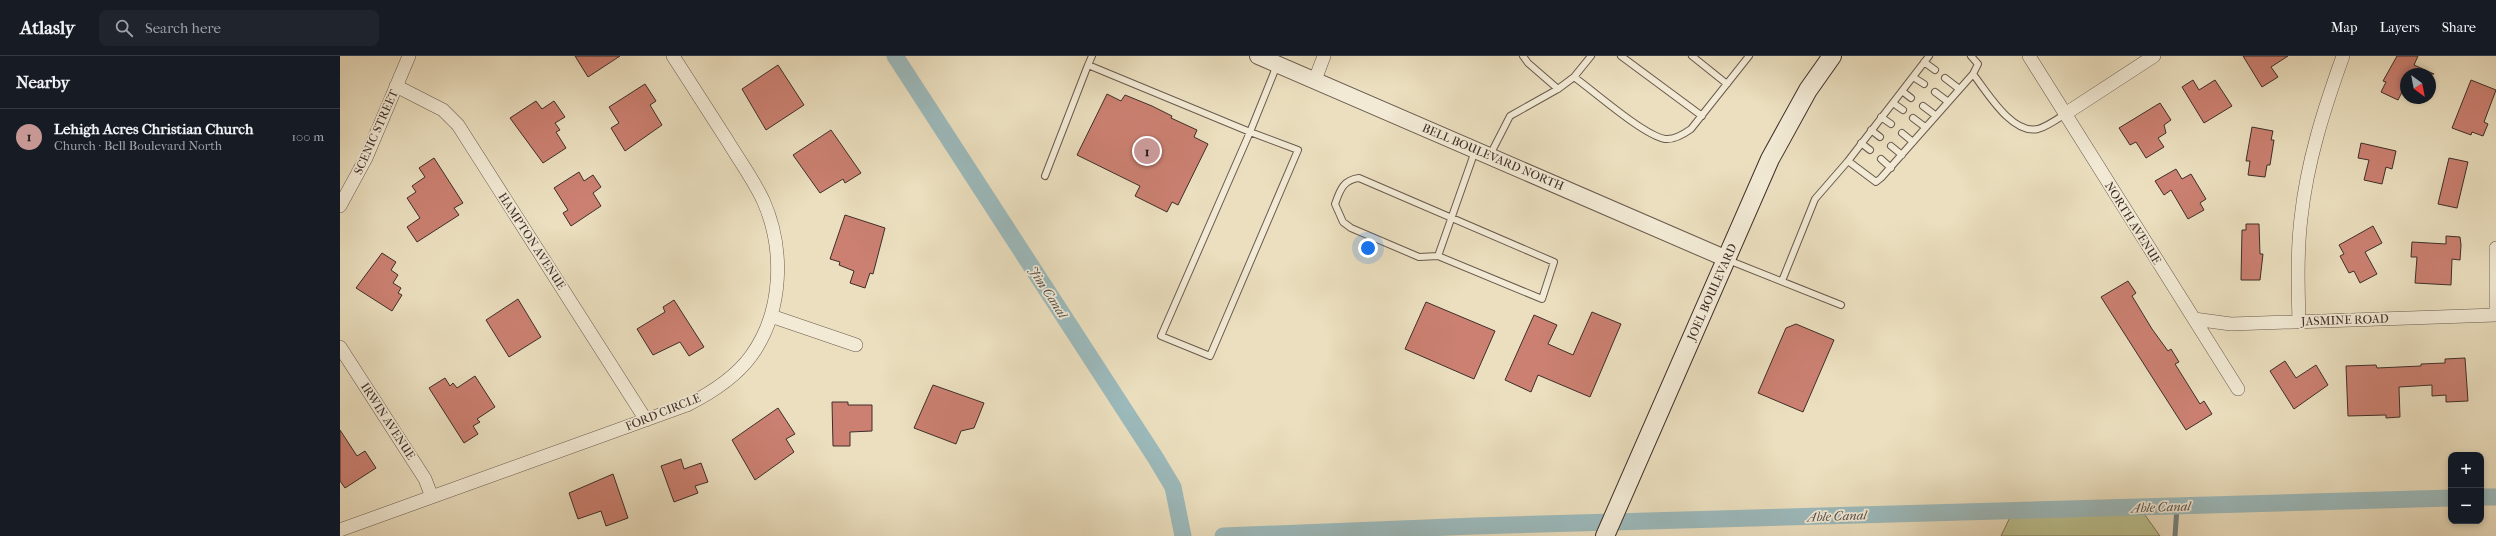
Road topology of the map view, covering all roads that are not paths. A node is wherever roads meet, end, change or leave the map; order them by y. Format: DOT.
graph roads {
  1 [pos="409,56"];
  2 [pos="672,56"];
  3 [pos="1092,56"];
  4 [pos="1258,56"];
  5 [pos="1324,56"];
  6 [pos="1523,56"];
  7 [pos="1592,56"];
  8 [pos="1621,56"];
  9 [pos="1692,56"];
  10 [pos="1749,56"];
  11 [pos="1832,56"];
  12 [pos="1929,56"];
  13 [pos="1971,56"];
  14 [pos="2029,56"];
  15 [pos="2154,56"];
  16 [pos="2343,56"];
  17 [pos="1924,62"];
  18 [pos="1278,64"];
  19 [pos="1088,65"];
  20 [pos="1934,70"];
  21 [pos="1973,74"];
  22 [pos="1574,76"];
  23 [pos="1913,76"];
  24 [pos="1945,78"];
  25 [pos="1315,80"];
  26 [pos="1727,84"];
  27 [pos="1924,84"];
  28 [pos="396,86"];
  29 [pos="1958,88"];
  30 [pos="1558,89"];
  31 [pos="1902,91"];
  32 [pos="1935,92"];
  33 [pos="1911,98"];
  34 [pos="1947,101"];
  35 [pos="1893,102"];
  36 [pos="1923,106"];
  37 [pos="1903,110"];
  38 [pos="2065,114"];
  39 [pos="1935,115"];
  40 [pos="1702,116"];
  41 [pos="1881,117"];
  42 [pos="1913,118"];
  43 [pos="1891,124"];
  44 [pos="1925,127"];
  45 [pos="1871,130"];
  46 [pos="1250,132"];
  47 [pos="1902,133"];
  48 [pos="1880,137"];
  49 [pos="1913,142"];
  50 [pos="1861,143"];
  51 [pos="1891,146"];
  52 [pos="1475,149"];
  53 [pos="1870,150"];
  54 [pos="1902,155"];
  55 [pos="1490,156"];
  56 [pos="1880,159"];
  57 [pos="1848,161"];
  58 [pos="1890,168"];
  59 [pos="1045,176"];
  60 [pos="340,206"];
  61 [pos="1451,218"];
  62 [pos="2496,248"];
  63 [pos="1438,256"];
  64 [pos="1726,259"];
  65 [pos="1782,281"];
  66 [pos="1841,305"];
  67 [pos="2496,315"];
  68 [pos="770,316"];
  69 [pos="2194,319"];
  70 [pos="2299,322"];
  71 [pos="856,345"];
  72 [pos="340,347"];
  73 [pos="2238,389"];
  74 [pos="646,420"];
  75 [pos="432,497"];
  76 [pos="340,530"];
  77 [pos="1605,536"];
  1 -- 28 [label="street, SCENIC STREET"];
  2 -- 68 [label="street, FORD CIRCLE"];
  3 -- 19 [label="lane"];
  4 -- 18 [label="street, BELL BOULEVARD NORTH"];
  5 -- 25 [label="street"];
  6 -- 30 [label="lane"];
  7 -- 22 [label="lane"];
  8 -- 40 [label="lane"];
  9 -- 26 [label="lane"];
  10 -- 26 [label="lane"];
  11 -- 64 [label="main road, JOEL BOULEVARD"];
  12 -- 17 [label="lane"];
  13 -- 21 [label="lane"];
  14 -- 38 [label="street, NORTH AVENUE"];
  15 -- 38 [label="street"];
  16 -- 70 [label="street"];
  17 -- 20 [label="lane"];
  17 -- 23 [label="lane"];
  18 -- 25 [label="street, BELL BOULEVARD NORTH"];
  18 -- 46 [label="lane"];
  19 -- 46 [label="lane"];
  19 -- 59 [label="lane"];
  21 -- 29 [label="lane"];
  21 -- 38 [label="lane"];
  22 -- 30 [label="lane"];
  22 -- 40 [label="lane"];
  23 -- 27 [label="lane"];
  23 -- 31 [label="lane"];
  24 -- 29 [label="lane"];
  25 -- 52 [label="street, BELL BOULEVARD NORTH"];
  26 -- 40 [label="lane"];
  28 -- 60 [label="street, SCENIC STREET"];
  28 -- 74 [label="street, HAMPTON AVENUE"];
  29 -- 34 [label="lane"];
  30 -- 55 [label="lane"];
  31 -- 33 [label="lane"];
  31 -- 35 [label="lane"];
  32 -- 34 [label="lane"];
  34 -- 39 [label="lane"];
  35 -- 37 [label="lane"];
  35 -- 41 [label="lane"];
  36 -- 39 [label="lane"];
  38 -- 69 [label="street, NORTH AVENUE"];
  39 -- 44 [label="lane"];
  41 -- 43 [label="lane"];
  41 -- 45 [label="lane"];
  42 -- 44 [label="lane"];
  44 -- 49 [label="lane"];
  45 -- 48 [label="lane"];
  45 -- 50 [label="lane"];
  46 -- 46 [label="lane"];
  47 -- 49 [label="lane"];
  49 -- 54 [label="lane"];
  50 -- 53 [label="lane"];
  50 -- 57 [label="lane"];
  51 -- 54 [label="lane"];
  52 -- 55 [label="street, BELL BOULEVARD NORTH"];
  52 -- 61 [label="lane"];
  54 -- 58 [label="lane"];
  55 -- 64 [label="street, BELL BOULEVARD NORTH"];
  56 -- 58 [label="lane"];
  57 -- 58 [label="lane"];
  57 -- 65 [label="lane"];
  61 -- 63 [label="lane"];
  61 -- 63 [label="lane"];
  61 -- 63 [label="lane"];
  62 -- 67 [label="street"];
  64 -- 65 [label="lane"];
  64 -- 77 [label="main road, JOEL BOULEVARD"];
  65 -- 66 [label="lane"];
  67 -- 70 [label="street, JASMINE ROAD"];
  68 -- 71 [label="street"];
  68 -- 74 [label="street, FORD CIRCLE"];
  69 -- 70 [label="street, JASMINE ROAD"];
  69 -- 73 [label="street, NORTH AVENUE"];
  72 -- 75 [label="street, IRWIN AVENUE"];
  74 -- 75 [label="street, FORD CIRCLE"];
  75 -- 76 [label="street, FORD CIRCLE"];
}
